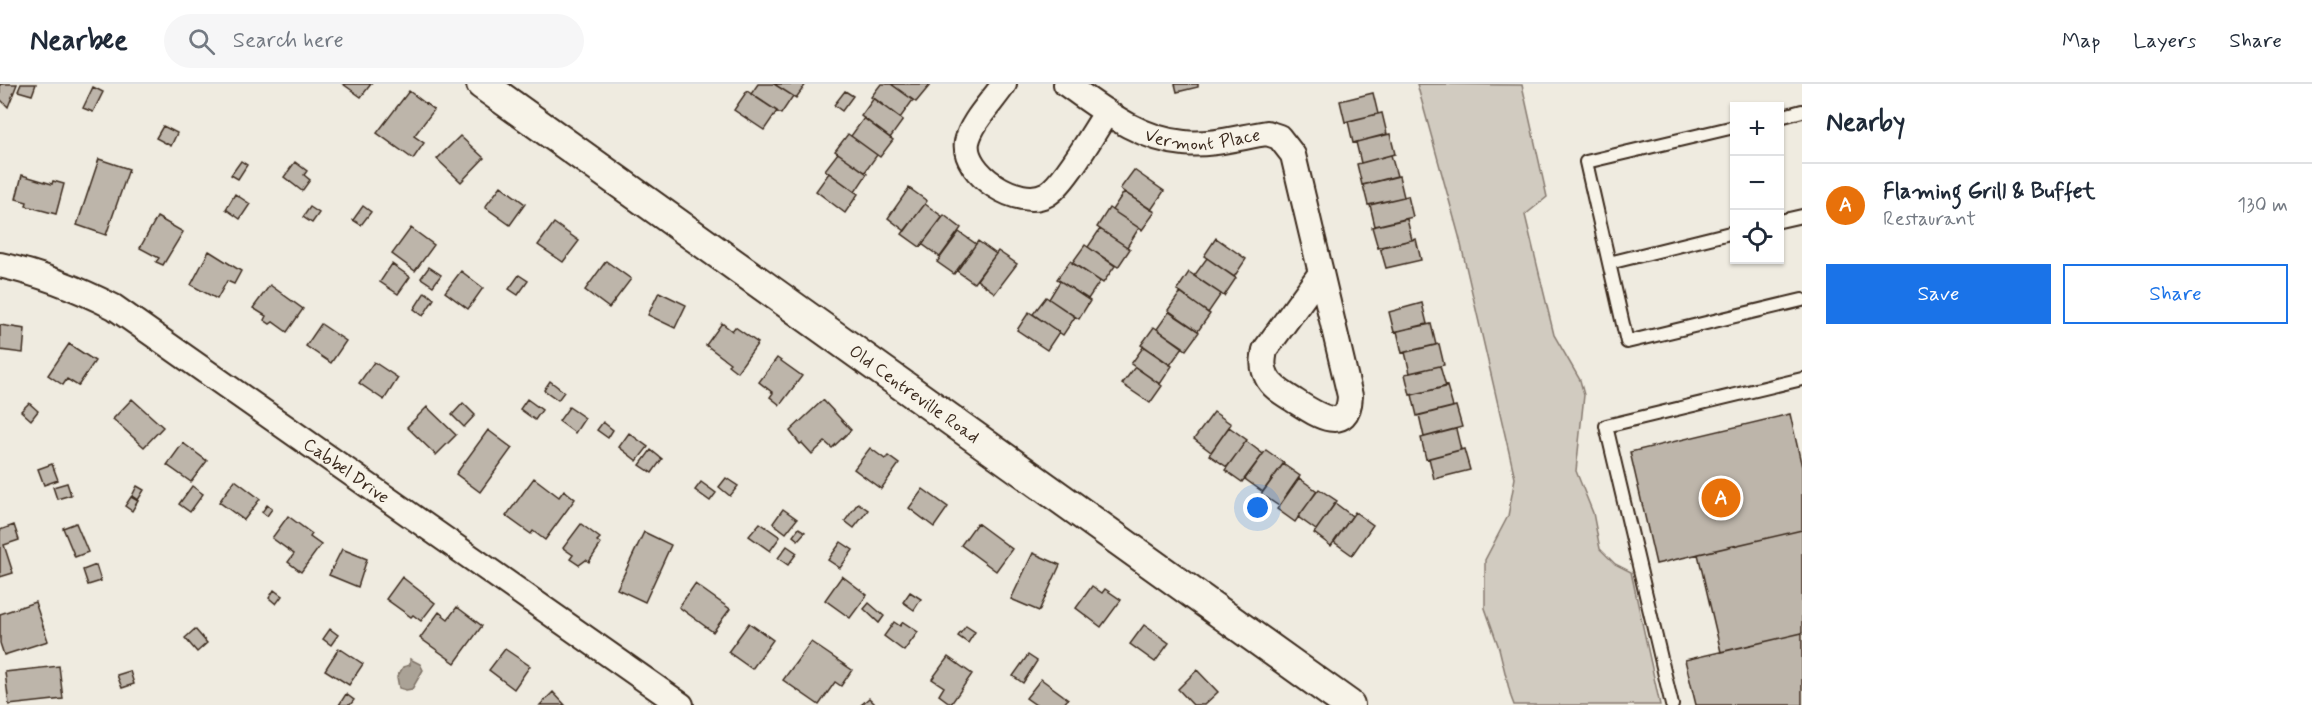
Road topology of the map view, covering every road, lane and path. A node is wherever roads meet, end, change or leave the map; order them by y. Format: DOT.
graph roads {
  1 [pos="482,84"];
  2 [pos="1004,84"];
  3 [pos="1066,84"];
  4 [pos="1802,111"];
  5 [pos="1107,112"];
  6 [pos="1784,116"];
  7 [pos="1730,128"];
  8 [pos="1802,216"];
  9 [pos="1784,220"];
  10 [pos="1730,233"];
  11 [pos="1609,263"];
  12 [pos="0,265"];
  13 [pos="1321,273"];
  14 [pos="1802,300"];
  15 [pos="1802,379"];
  16 [pos="681,705"];
  17 [pos="1349,705"];
  18 [pos="1672,705"];
  1 -- 17 [label="street, Old Centreville Road"];
  2 -- 5 [label="street"];
  3 -- 5 [label="street, Vermont Place"];
  4 -- 6 [label="lane"];
  5 -- 13 [label="street, Vermont Place"];
  7 -- 11 [label="lane"];
  8 -- 9 [label="lane"];
  10 -- 11 [label="lane"];
  11 -- 14 [label="lane"];
  12 -- 16 [label="street, Cabbel Drive"];
  13 -- 13 [label="street, Vermont Place"];
  15 -- 18 [label="lane"];
}
